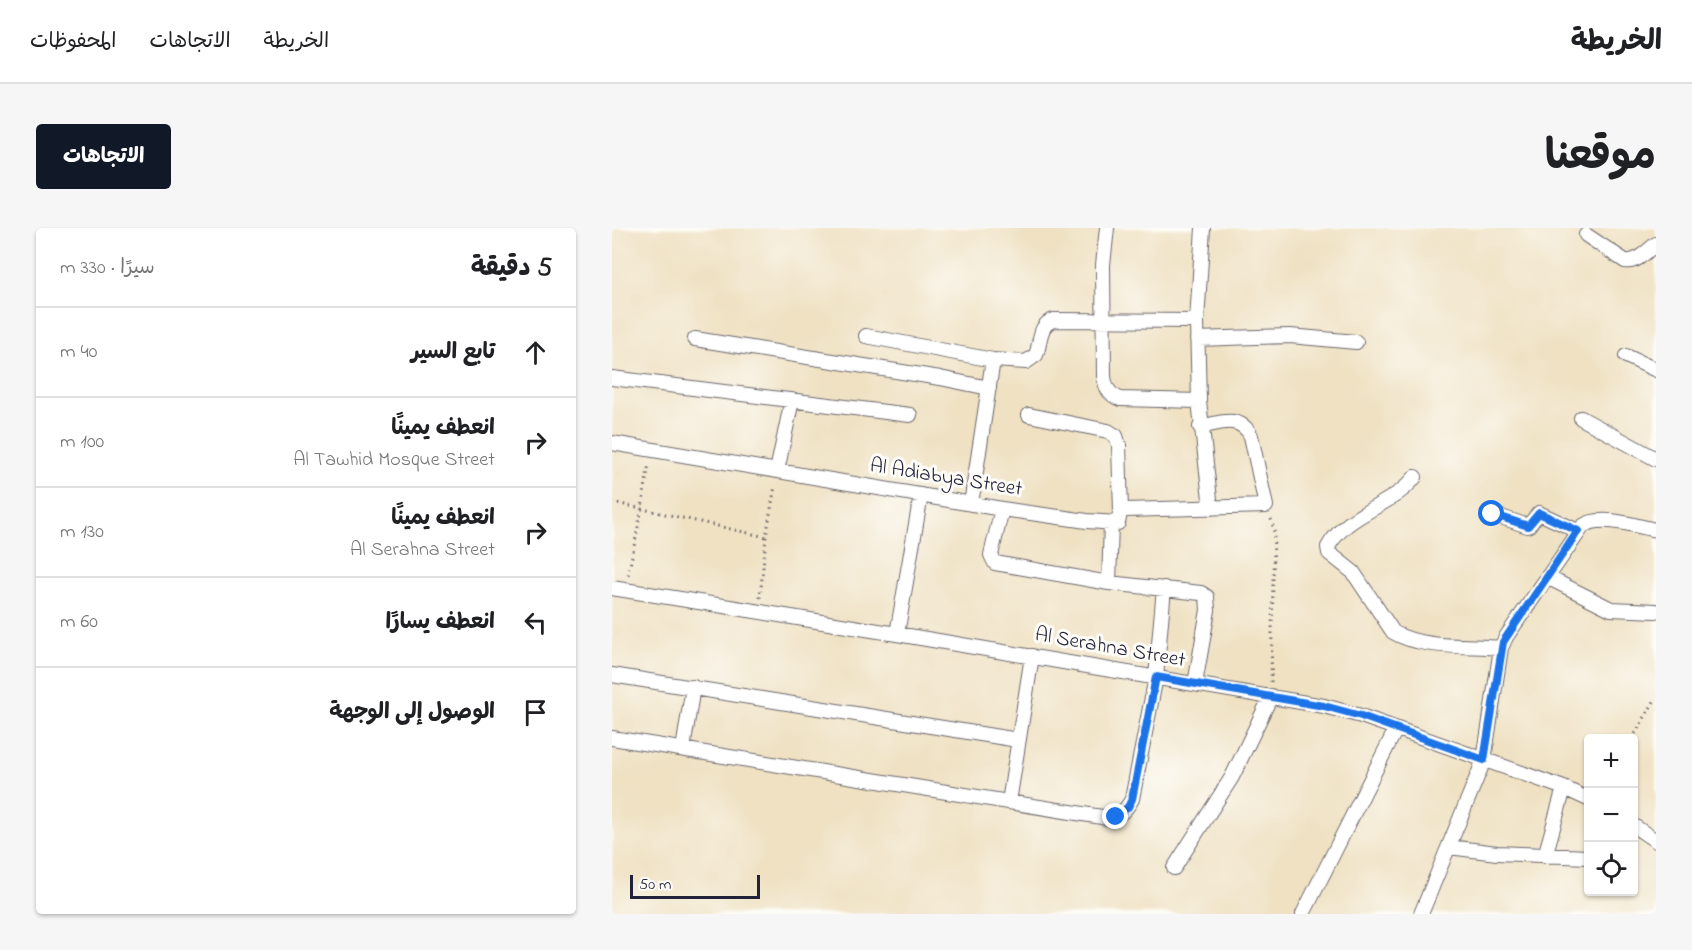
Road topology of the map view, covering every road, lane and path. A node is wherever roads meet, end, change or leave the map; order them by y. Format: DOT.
graph roads {
  1 [pos="1107,228"];
  2 [pos="1203,228"];
  3 [pos="1586,235"];
  4 [pos="1656,244"];
  5 [pos="1104,320"];
  6 [pos="1197,321"];
  7 [pos="866,336"];
  8 [pos="694,339"];
  9 [pos="1197,339"];
  10 [pos="1356,342"];
  11 [pos="1626,356"];
  12 [pos="993,360"];
  13 [pos="1656,370"];
  14 [pos="612,378"];
  15 [pos="989,388"];
  16 [pos="792,400"];
  17 [pos="1199,401"];
  18 [pos="910,415"];
  19 [pos="1029,415"];
  20 [pos="1581,418"];
  21 [pos="1200,427"];
  22 [pos="612,443"];
  23 [pos="650,450"];
  24 [pos="1656,459"];
  25 [pos="777,471"];
  26 [pos="1415,477"];
  27 [pos="921,495"];
  28 [pos="612,502"];
  29 [pos="971,504"];
  30 [pos="1266,506"];
  31 [pos="642,508"];
  32 [pos="1211,508"];
  33 [pos="1002,509"];
  34 [pos="1121,511"];
  35 [pos="1492,514"];
  36 [pos="1111,523"];
  37 [pos="1656,530"];
  38 [pos="1578,531"];
  39 [pos="766,537"];
  40 [pos="1547,577"];
  41 [pos="1109,583"];
  42 [pos="1164,588"];
  43 [pos="619,589"];
  44 [pos="1656,611"];
  45 [pos="759,612"];
  46 [pos="897,634"];
  47 [pos="1501,648"];
  48 [pos="1032,656"];
  49 [pos="612,675"];
  50 [pos="1156,677"];
  51 [pos="1195,684"];
  52 [pos="693,687"];
  53 [pos="1271,696"];
  54 [pos="1656,698"];
  55 [pos="1396,729"];
  56 [pos="1634,734"];
  57 [pos="612,738"];
  58 [pos="1018,740"];
  59 [pos="683,749"];
  60 [pos="1484,760"];
  61 [pos="1564,788"];
  62 [pos="1584,797"];
  63 [pos="1009,802"];
  64 [pos="1638,829"];
  65 [pos="1656,841"];
  66 [pos="1449,847"];
  67 [pos="1545,856"];
  68 [pos="1584,857"];
  69 [pos="1174,868"];
  70 [pos="1303,914"];
  71 [pos="1422,914"];
  1 -- 5 [label="street"];
  2 -- 6 [label="street"];
  3 -- 4 [label="street"];
  5 -- 6 [label="street"];
  5 -- 12 [label="street"];
  5 -- 17 [label="street"];
  6 -- 9 [label="street"];
  7 -- 12 [label="street"];
  8 -- 15 [label="street"];
  9 -- 10 [label="street"];
  9 -- 17 [label="street"];
  11 -- 13 [label="street"];
  12 -- 15 [label="street"];
  14 -- 16 [label="street"];
  15 -- 29 [label="street"];
  16 -- 18 [label="street"];
  16 -- 25 [label="street"];
  17 -- 21 [label="street"];
  19 -- 34 [label="street"];
  20 -- 24 [label="street"];
  21 -- 30 [label="street"];
  21 -- 32 [label="street"];
  22 -- 23 [label="street, Al Adiabya Street"];
  23 -- 25 [label="street, Al Adiabya Street"];
  23 -- 31 [label="path"];
  25 -- 27 [label="street, Al Adiabya Street"];
  25 -- 39 [label="path"];
  26 -- 47 [label="street"];
  27 -- 29 [label="street, Al Adiabya Street"];
  27 -- 46 [label="street"];
  28 -- 31 [label="path"];
  29 -- 33 [label="street, Al Adiabya Street"];
  30 -- 32 [label="street"];
  30 -- 53 [label="path"];
  31 -- 39 [label="path"];
  31 -- 43 [label="path"];
  32 -- 34 [label="street"];
  33 -- 36 [label="street, Al Adiabya Street"];
  33 -- 41 [label="street"];
  34 -- 36 [label="street"];
  35 -- 38 [label="street"];
  36 -- 41 [label="street"];
  37 -- 38 [label="street"];
  38 -- 40 [label="street"];
  39 -- 45 [label="path"];
  40 -- 44 [label="street"];
  40 -- 47 [label="street"];
  41 -- 42 [label="street"];
  42 -- 50 [label="street"];
  42 -- 51 [label="street"];
  43 -- 45 [label="street, Al Serahna Street"];
  45 -- 46 [label="street, Al Serahna Street"];
  46 -- 48 [label="street, Al Serahna Street"];
  47 -- 60 [label="street"];
  48 -- 50 [label="street, Al Serahna Street"];
  48 -- 58 [label="street"];
  49 -- 52 [label="street"];
  50 -- 51 [label="street, Al Serahna Street"];
  50 -- 63 [label="street"];
  51 -- 53 [label="street, Al Serahna Street"];
  52 -- 58 [label="street"];
  52 -- 59 [label="street"];
  53 -- 55 [label="street, Al Serahna Street"];
  53 -- 69 [label="street"];
  54 -- 56 [label="path"];
  55 -- 60 [label="street, Al Serahna Street"];
  55 -- 70 [label="street"];
  57 -- 59 [label="street"];
  58 -- 63 [label="street"];
  59 -- 63 [label="street"];
  60 -- 61 [label="street, Al Serahna Street"];
  60 -- 66 [label="street"];
  61 -- 62 [label="street, Al Serahna Street"];
  61 -- 67 [label="street"];
  64 -- 65 [label="street"];
  66 -- 67 [label="street"];
  66 -- 71 [label="street"];
  67 -- 68 [label="street"];
}
